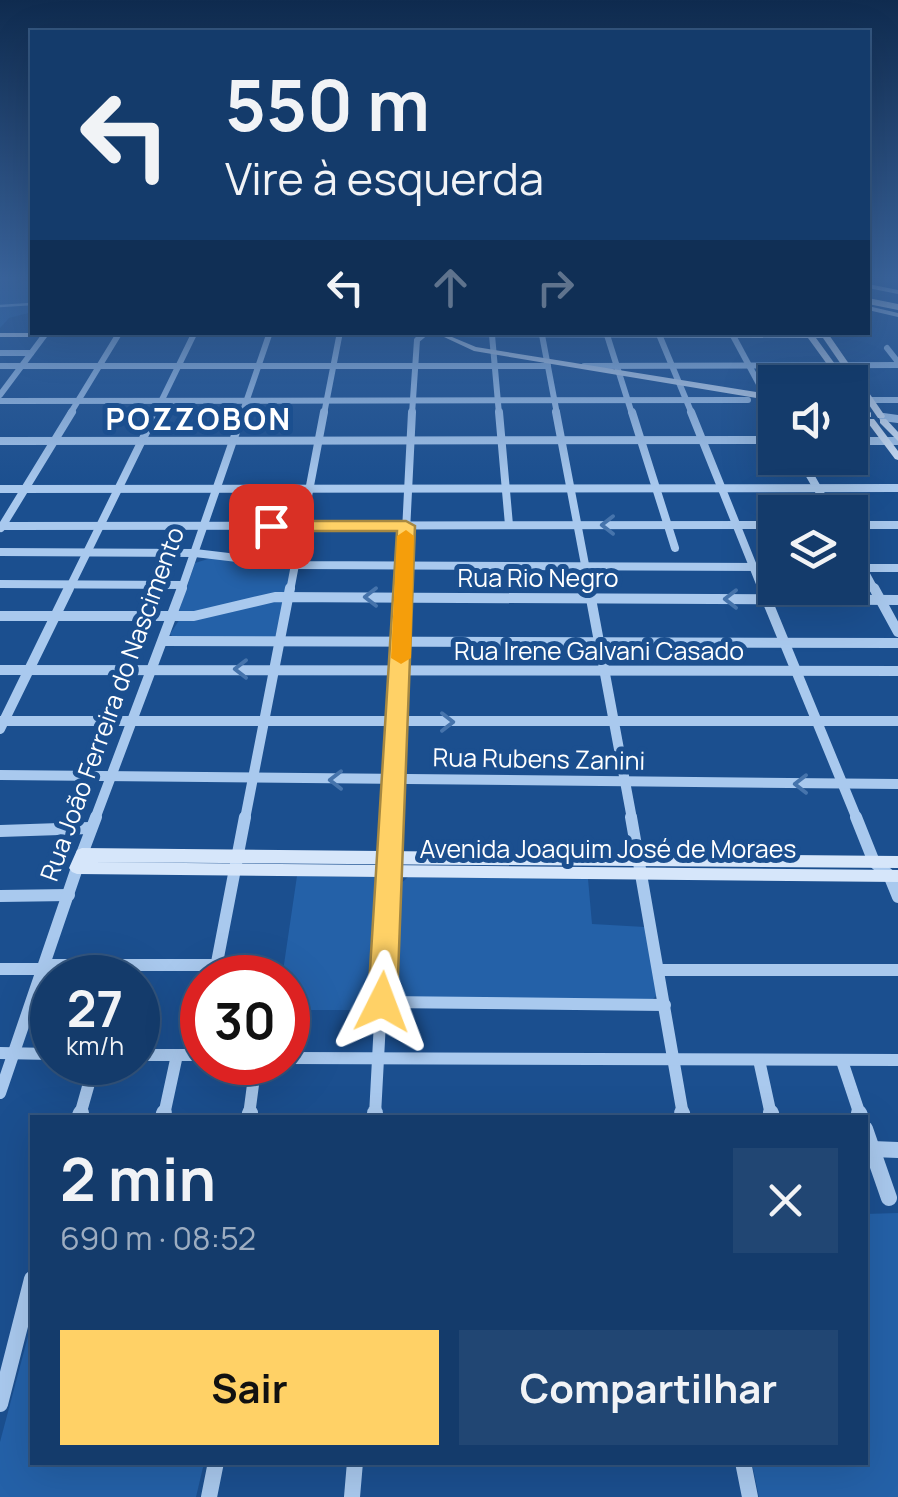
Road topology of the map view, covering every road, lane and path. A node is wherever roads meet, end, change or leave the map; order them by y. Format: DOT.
graph roads {
  1 [pos="36,347"];
  2 [pos="112,347"];
  3 [pos="189,347"];
  4 [pos="266,347"];
  5 [pos="340,347"];
  6 [pos="417,347"];
  7 [pos="460,347"];
  8 [pos="467,347"];
  9 [pos="493,347"];
  10 [pos="544,347"];
  11 [pos="611,347"];
  12 [pos="664,347"];
  13 [pos="740,347"];
  14 [pos="887,348"];
  15 [pos="0,353"];
  16 [pos="31,353"];
  17 [pos="494,358"];
  18 [pos="898,363"];
  19 [pos="547,364"];
  20 [pos="336,365"];
  21 [pos="0,366"];
  22 [pos="22,366"];
  23 [pos="101,366"];
  24 [pos="180,366"];
  25 [pos="260,366"];
  26 [pos="416,366"];
  27 [pos="672,366"];
  28 [pos="752,366"];
  29 [pos="758,366"];
  30 [pos="868,366"];
  31 [pos="621,373"];
  32 [pos="758,377"];
  33 [pos="682,391"];
  34 [pos="868,394"];
  35 [pos="0,398"];
  36 [pos="162,400"];
  37 [pos="247,400"];
  38 [pos="330,400"];
  39 [pos="413,400"];
  40 [pos="499,400"];
  41 [pos="554,400"];
  42 [pos="629,400"];
  43 [pos="758,400"];
  44 [pos="868,400"];
  45 [pos="872,400"];
  46 [pos="898,400"];
  47 [pos="78,401"];
  48 [pos="758,401"];
  49 [pos="868,411"];
  50 [pos="868,417"];
  51 [pos="876,418"];
  52 [pos="898,422"];
  53 [pos="500,440"];
  54 [pos="561,440"];
  55 [pos="641,440"];
  56 [pos="701,440"];
  57 [pos="758,440"];
  58 [pos="894,440"];
  59 [pos="52,441"];
  60 [pos="143,441"];
  61 [pos="232,441"];
  62 [pos="322,441"];
  63 [pos="412,441"];
  64 [pos="868,441"];
  65 [pos="0,442"];
  66 [pos="898,457"];
  67 [pos="809,475"];
  68 [pos="570,488"];
  69 [pos="722,488"];
  70 [pos="898,488"];
  71 [pos="409,489"];
  72 [pos="506,489"];
  73 [pos="657,489"];
  74 [pos="817,489"];
  75 [pos="0,490"];
  76 [pos="22,490"];
  77 [pos="119,490"];
  78 [pos="214,490"];
  79 [pos="313,490"];
  80 [pos="821,495"];
  81 [pos="509,525"];
  82 [pos="576,525"];
  83 [pos="668,525"];
  84 [pos="868,525"];
  85 [pos="898,525"];
  86 [pos="203,526"];
  87 [pos="305,526"];
  88 [pos="406,526"];
  89 [pos="736,526"];
  90 [pos="758,526"];
  91 [pos="1,527"];
  92 [pos="101,527"];
  93 [pos="675,548"];
  94 [pos="0,552"];
  95 [pos="89,552"];
  96 [pos="195,553"];
  97 [pos="296,565"];
  98 [pos="405,566"];
  99 [pos="585,566"];
  100 [pos="752,567"];
  101 [pos="758,567"];
  102 [pos="868,568"];
  103 [pos="898,568"];
  104 [pos="868,577"];
  105 [pos="758,581"];
  106 [pos="0,584"];
  107 [pos="72,584"];
  108 [pos="182,584"];
  109 [pos="290,597"];
  110 [pos="402,597"];
  111 [pos="591,599"];
  112 [pos="758,599"];
  113 [pos="868,600"];
  114 [pos="880,600"];
  115 [pos="898,600"];
  116 [pos="768,605"];
  117 [pos="0,616"];
  118 [pos="172,616"];
  119 [pos="57,617"];
  120 [pos="898,632"];
  121 [pos="282,641"];
  122 [pos="164,642"];
  123 [pos="401,642"];
  124 [pos="783,642"];
  125 [pos="600,643"];
  126 [pos="898,643"];
  127 [pos="152,669"];
  128 [pos="276,669"];
  129 [pos="0,670"];
  130 [pos="30,670"];
  131 [pos="401,671"];
  132 [pos="795,671"];
  133 [pos="898,671"];
  134 [pos="605,672"];
  135 [pos="816,720"];
  136 [pos="132,721"];
  137 [pos="898,721"];
  138 [pos="267,722"];
  139 [pos="397,722"];
  140 [pos="614,722"];
  141 [pos="1,723"];
  142 [pos="111,774"];
  143 [pos="0,775"];
  144 [pos="256,780"];
  145 [pos="394,780"];
  146 [pos="624,783"];
  147 [pos="842,784"];
  148 [pos="898,784"];
  149 [pos="90,828"];
  150 [pos="0,831"];
  151 [pos="80,861"];
  152 [pos="874,862"];
  153 [pos="238,864"];
  154 [pos="389,865"];
  155 [pos="640,868"];
  156 [pos="895,871"];
  157 [pos="69,895"];
  158 [pos="0,896"];
  159 [pos="898,897"];
  160 [pos="50,955"];
  161 [pos="218,955"];
  162 [pos="30,968"];
  163 [pos="0,970"];
  164 [pos="660,970"];
  165 [pos="898,970"];
  166 [pos="30,1002"];
  167 [pos="382,1002"];
  168 [pos="665,1005"];
  169 [pos="7,1053"];
  170 [pos="160,1055"];
  171 [pos="177,1055"];
  172 [pos="378,1057"];
  173 [pos="310,1058"];
  174 [pos="675,1058"];
  175 [pos="759,1060"];
  176 [pos="898,1060"];
  177 [pos="842,1061"];
  178 [pos="88,1085"];
  179 [pos="253,1085"];
  180 [pos="0,1093"];
  181 [pos="80,1115"];
  182 [pos="165,1115"];
  183 [pos="249,1115"];
  184 [pos="375,1115"];
  185 [pos="683,1115"];
  186 [pos="771,1115"];
  187 [pos="860,1115"];
  188 [pos="868,1138"];
  189 [pos="872,1149"];
  190 [pos="898,1150"];
  191 [pos="889,1198"];
  192 [pos="30,1286"];
  193 [pos="0,1404"];
  194 [pos="215,1465"];
  195 [pos="355,1465"];
  196 [pos="744,1465"];
  197 [pos="209,1497"];
  198 [pos="352,1497"];
  199 [pos="750,1497"];
  1 -- 16 [label="street"];
  2 -- 23 [label="street"];
  3 -- 24 [label="street"];
  4 -- 25 [label="street, Rua João Ferreira do Nascimento"];
  5 -- 20 [label="street"];
  6 -- 26 [label="street"];
  7 -- 17 [label="main road"];
  8 -- 17 [label="main road"];
  9 -- 17 [label="street"];
  10 -- 19 [label="street"];
  11 -- 31 [label="street"];
  12 -- 27 [label="street"];
  13 -- 28 [label="street"];
  14 -- 18 [label="street"];
  15 -- 16 [label="street"];
  16 -- 22 [label="street"];
  17 -- 19 [label="main road"];
  17 -- 26 [label="street"];
  17 -- 40 [label="street"];
  18 -- 30 [label="street"];
  19 -- 31 [label="main road"];
  19 -- 31 [label="main road"];
  19 -- 41 [label="street"];
  20 -- 25 [label="street"];
  20 -- 26 [label="street"];
  20 -- 38 [label="street"];
  21 -- 22 [label="street"];
  22 -- 23 [label="street"];
  22 -- 35 [label="street"];
  23 -- 24 [label="street"];
  23 -- 47 [label="street"];
  24 -- 25 [label="street"];
  24 -- 36 [label="street"];
  25 -- 37 [label="street, Rua João Ferreira do Nascimento"];
  26 -- 39 [label="street"];
  27 -- 28 [label="street"];
  27 -- 31 [label="street"];
  27 -- 33 [label="street"];
  28 -- 29 [label="street"];
  28 -- 32 [label="street"];
  31 -- 33 [label="main road"];
  31 -- 42 [label="street"];
  33 -- 42 [label="street"];
  33 -- 43 [label="main road"];
  33 -- 48 [label="main road"];
  33 -- 56 [label="street"];
  34 -- 45 [label="main road"];
  35 -- 47 [label="street"];
  36 -- 37 [label="street"];
  36 -- 47 [label="street"];
  36 -- 60 [label="street"];
  37 -- 38 [label="street"];
  37 -- 61 [label="street, Rua João Ferreira do Nascimento"];
  38 -- 39 [label="street"];
  38 -- 62 [label="street"];
  39 -- 40 [label="street"];
  39 -- 63 [label="street"];
  40 -- 41 [label="street"];
  40 -- 53 [label="street"];
  41 -- 42 [label="street"];
  41 -- 54 [label="street"];
  42 -- 55 [label="street"];
  44 -- 45 [label="street"];
  45 -- 46 [label="street"];
  45 -- 51 [label="main road"];
  47 -- 59 [label="street"];
  49 -- 51 [label="main road"];
  50 -- 51 [label="main road"];
  51 -- 52 [label="street"];
  51 -- 58 [label="main road"];
  53 -- 54 [label="street"];
  53 -- 63 [label="street"];
  53 -- 72 [label="street"];
  54 -- 55 [label="street"];
  54 -- 68 [label="street"];
  55 -- 56 [label="street"];
  55 -- 73 [label="street"];
  56 -- 57 [label="street"];
  56 -- 69 [label="street"];
  58 -- 64 [label="street"];
  58 -- 66 [label="main road"];
  59 -- 60 [label="street"];
  59 -- 65 [label="street"];
  59 -- 76 [label="street"];
  60 -- 61 [label="street"];
  60 -- 77 [label="street"];
  61 -- 62 [label="street"];
  61 -- 78 [label="street, Rua João Ferreira do Nascimento"];
  62 -- 63 [label="street"];
  62 -- 79 [label="street"];
  63 -- 71 [label="street"];
  67 -- 74 [label="street"];
  68 -- 72 [label="street"];
  68 -- 73 [label="street"];
  68 -- 82 [label="street"];
  69 -- 73 [label="street"];
  69 -- 74 [label="street"];
  69 -- 89 [label="street"];
  70 -- 74 [label="street"];
  71 -- 72 [label="street"];
  71 -- 79 [label="street"];
  71 -- 88 [label="street"];
  72 -- 81 [label="street"];
  73 -- 83 [label="street"];
  74 -- 80 [label="street"];
  75 -- 76 [label="street"];
  76 -- 77 [label="street"];
  76 -- 91 [label="street"];
  77 -- 78 [label="street"];
  77 -- 92 [label="street"];
  78 -- 79 [label="street"];
  78 -- 86 [label="street, Rua João Ferreira do Nascimento"];
  79 -- 87 [label="street"];
  81 -- 82 [label="street"];
  81 -- 88 [label="street"];
  83 -- 82 [label="street, one-way"];
  82 -- 99 [label="street"];
  83 -- 89 [label="street"];
  83 -- 93 [label="street"];
  84 -- 85 [label="street"];
  86 -- 87 [label="street"];
  86 -- 92 [label="street"];
  86 -- 96 [label="street, Rua João Ferreira do Nascimento"];
  87 -- 88 [label="street"];
  87 -- 97 [label="street"];
  88 -- 98 [label="street"];
  89 -- 90 [label="street"];
  89 -- 100 [label="street"];
  91 -- 92 [label="street"];
  92 -- 95 [label="street"];
  94 -- 95 [label="street"];
  95 -- 96 [label="street"];
  95 -- 107 [label="street"];
  96 -- 97 [label="street"];
  96 -- 108 [label="street, Rua João Ferreira do Nascimento"];
  97 -- 98 [label="street"];
  97 -- 109 [label="street"];
  98 -- 99 [label="street"];
  98 -- 110 [label="street"];
  99 -- 100 [label="street"];
  99 -- 111 [label="street"];
  100 -- 101 [label="street"];
  100 -- 105 [label="street"];
  102 -- 103 [label="street"];
  104 -- 114 [label="street"];
  106 -- 107 [label="street"];
  107 -- 108 [label="street"];
  107 -- 119 [label="street"];
  108 -- 118 [label="street, Rua João Ferreira do Nascimento"];
  110 -- 109 [label="street, Rua Rio Negro, one-way"];
  109 -- 118 [label="street, Rua Rio Negro"];
  109 -- 121 [label="street"];
  110 -- 111 [label="street, Rua Rio Negro"];
  110 -- 123 [label="street"];
  112 -- 111 [label="street, Rua Rio Negro, one-way"];
  111 -- 125 [label="street"];
  113 -- 114 [label="street, Rua Rio Negro"];
  114 -- 115 [label="street, Rua Rio Negro"];
  114 -- 120 [label="street"];
  116 -- 124 [label="street"];
  117 -- 119 [label="street, Rua Rio Negro"];
  118 -- 119 [label="street, Rua Rio Negro"];
  118 -- 122 [label="street, Rua João Ferreira do Nascimento"];
  119 -- 130 [label="street"];
  121 -- 122 [label="street"];
  121 -- 123 [label="street"];
  121 -- 128 [label="street"];
  122 -- 127 [label="street, Rua João Ferreira do Nascimento"];
  123 -- 125 [label="street"];
  123 -- 131 [label="street"];
  124 -- 125 [label="street"];
  124 -- 126 [label="street"];
  124 -- 132 [label="street"];
  125 -- 134 [label="street"];
  128 -- 127 [label="street, Rua Irene Galvani Casado, one-way"];
  127 -- 130 [label="street, Rua Irene Galvani Casado"];
  127 -- 136 [label="street, Rua João Ferreira do Nascimento"];
  128 -- 131 [label="street, Rua Irene Galvani Casado"];
  128 -- 138 [label="street"];
  129 -- 130 [label="street, Rua Irene Galvani Casado"];
  130 -- 141 [label="street"];
  131 -- 134 [label="street, Rua Irene Galvani Casado"];
  131 -- 139 [label="street"];
  132 -- 133 [label="street, Rua Irene Galvani Casado"];
  132 -- 134 [label="street, Rua Irene Galvani Casado"];
  132 -- 135 [label="street"];
  134 -- 140 [label="street"];
  135 -- 137 [label="street"];
  135 -- 140 [label="street"];
  135 -- 147 [label="street"];
  136 -- 138 [label="street"];
  136 -- 141 [label="street"];
  136 -- 142 [label="street, Rua João Ferreira do Nascimento"];
  138 -- 139 [label="street"];
  138 -- 144 [label="street"];
  139 -- 140 [label="street, one-way"];
  139 -- 145 [label="street"];
  140 -- 146 [label="street"];
  142 -- 143 [label="street, Rua Rubens Zanini"];
  142 -- 144 [label="street, Rua Rubens Zanini"];
  142 -- 149 [label="street, Rua João Ferreira do Nascimento"];
  145 -- 144 [label="street, Rua Rubens Zanini, one-way"];
  144 -- 153 [label="street"];
  145 -- 146 [label="street, Rua Rubens Zanini"];
  145 -- 154 [label="street"];
  147 -- 146 [label="street, Rua Rubens Zanini, one-way"];
  146 -- 155 [label="street"];
  147 -- 148 [label="street, Rua Rubens Zanini"];
  147 -- 152 [label="street"];
  149 -- 150 [label="street"];
  149 -- 151 [label="street, Rua João Ferreira do Nascimento"];
  151 -- 153 [label="main road, Avenida Joaquim José de Moraes"];
  151 -- 157 [label="street, Rua João Ferreira do Nascimento"];
  152 -- 155 [label="main road, Avenida Joaquim José de Moraes"];
  152 -- 156 [label="main road, Avenida Joaquim José de Moraes"];
  153 -- 154 [label="main road, Avenida Joaquim José de Moraes"];
  153 -- 161 [label="street"];
  154 -- 155 [label="main road, Avenida Joaquim José de Moraes"];
  154 -- 167 [label="street"];
  155 -- 156 [label="main road, Avenida Joaquim José de Moraes"];
  155 -- 164 [label="street"];
  156 -- 159 [label="street"];
  157 -- 158 [label="street"];
  157 -- 160 [label="street, Rua João Ferreira do Nascimento"];
  162 -- 163 [label="street"];
  164 -- 165 [label="street"];
  164 -- 168 [label="street"];
  166 -- 169 [label="street, Rua João Ferreira do Nascimento"];
  167 -- 168 [label="street"];
  167 -- 172 [label="street"];
  168 -- 174 [label="street"];
  169 -- 180 [label="street, Rua João Ferreira do Nascimento"];
  170 -- 171 [label="street"];
  171 -- 182 [label="street"];
  172 -- 173 [label="street"];
  172 -- 174 [label="street"];
  172 -- 184 [label="street"];
  174 -- 175 [label="street"];
  174 -- 185 [label="street"];
  175 -- 177 [label="street"];
  175 -- 186 [label="street"];
  176 -- 177 [label="street"];
  177 -- 187 [label="street"];
  178 -- 181 [label="street"];
  179 -- 183 [label="street"];
  188 -- 189 [label="street"];
  189 -- 190 [label="street"];
  189 -- 191 [label="street"];
  192 -- 193 [label="street"];
  194 -- 197 [label="street"];
  195 -- 198 [label="street"];
  196 -- 199 [label="street"];
}
